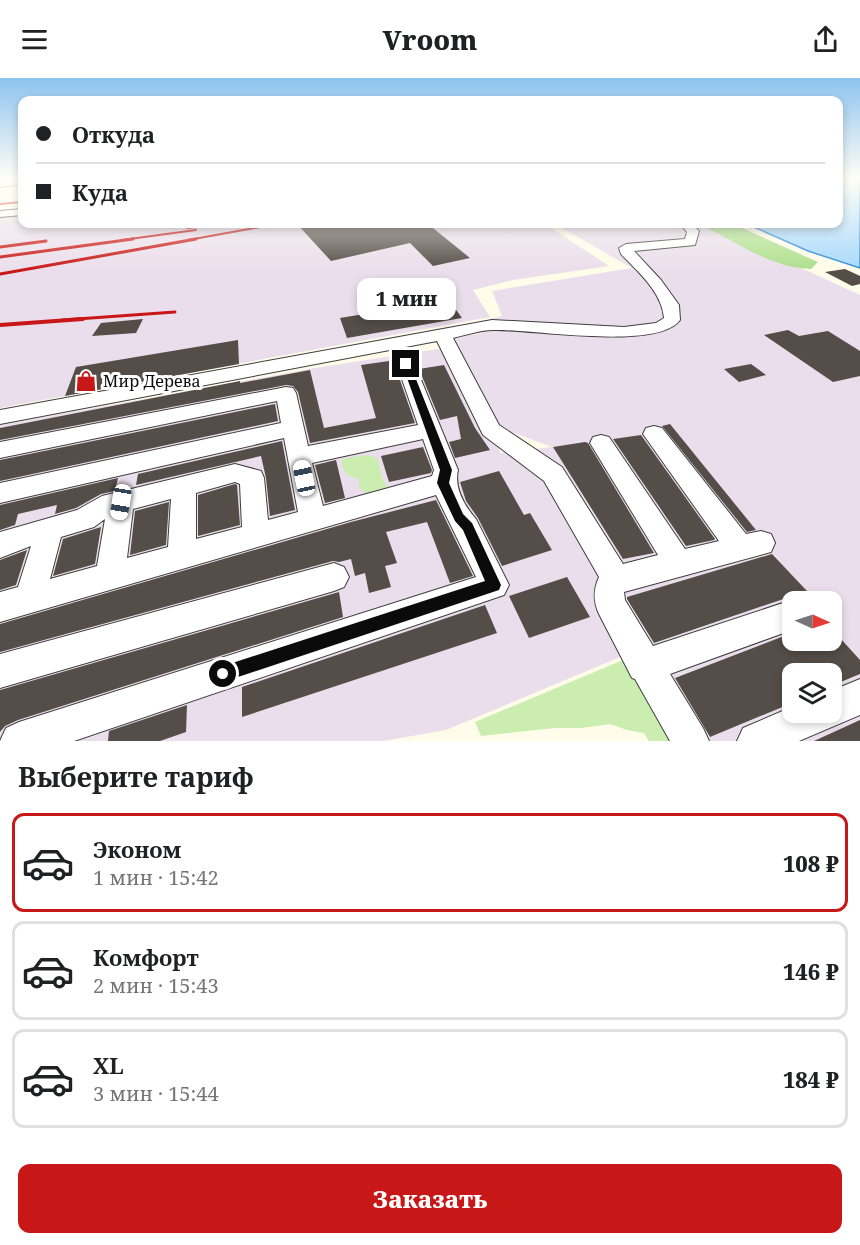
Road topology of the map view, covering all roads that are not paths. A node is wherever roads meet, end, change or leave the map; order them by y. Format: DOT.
graph roads {
  1 [pos="18,212"];
  2 [pos="0,214"];
  3 [pos="690,228"];
  4 [pos="443,336"];
  5 [pos="406,364"];
  6 [pos="0,417"];
  7 [pos="293,428"];
  8 [pos="430,430"];
  9 [pos="654,434"];
  10 [pos="600,443"];
  11 [pos="0,450"];
  12 [pos="299,457"];
  13 [pos="443,483"];
  14 [pos="184,487"];
  15 [pos="0,493"];
  16 [pos="121,502"];
  17 [pos="313,519"];
  18 [pos="50,529"];
  19 [pos="256,535"];
  20 [pos="0,546"];
  21 [pos="182,556"];
  22 [pos="679,564"];
  23 [pos="110,576"];
  24 [pos="334,577"];
  25 [pos="616,579"];
  26 [pos="29,599"];
  27 [pos="0,607"];
  28 [pos="782,618"];
  29 [pos="644,666"];
  30 [pos="0,671"];
  31 [pos="860,697"];
  32 [pos="842,704"];
  33 [pos="798,723"];
  34 [pos="20,741"];
  35 [pos="690,741"];
  36 [pos="756,741"];
  1 -- 2 [label="street"];
  3 -- 4 [label="street"];
  4 -- 6 [label="street"];
  4 -- 25 [label="street"];
  5 -- 8 [label="street"];
  7 -- 11 [label="street"];
  7 -- 12 [label="street"];
  7 -- 15 [label="street"];
  8 -- 12 [label="street"];
  8 -- 13 [label="street"];
  9 -- 22 [label="street"];
  10 -- 22 [label="street"];
  12 -- 17 [label="street"];
  13 -- 17 [label="street"];
  13 -- 34 [label="street"];
  14 -- 16 [label="street"];
  14 -- 19 [label="street"];
  14 -- 21 [label="street"];
  16 -- 18 [label="street"];
  16 -- 23 [label="street"];
  17 -- 19 [label="street"];
  18 -- 20 [label="street"];
  18 -- 26 [label="street"];
  19 -- 21 [label="street"];
  21 -- 23 [label="street"];
  22 -- 25 [label="street"];
  23 -- 26 [label="street"];
  24 -- 30 [label="street"];
  25 -- 29 [label="street"];
  26 -- 27 [label="street"];
  28 -- 29 [label="street"];
  29 -- 35 [label="street"];
  31 -- 32 [label="street"];
  33 -- 36 [label="street"];
}
